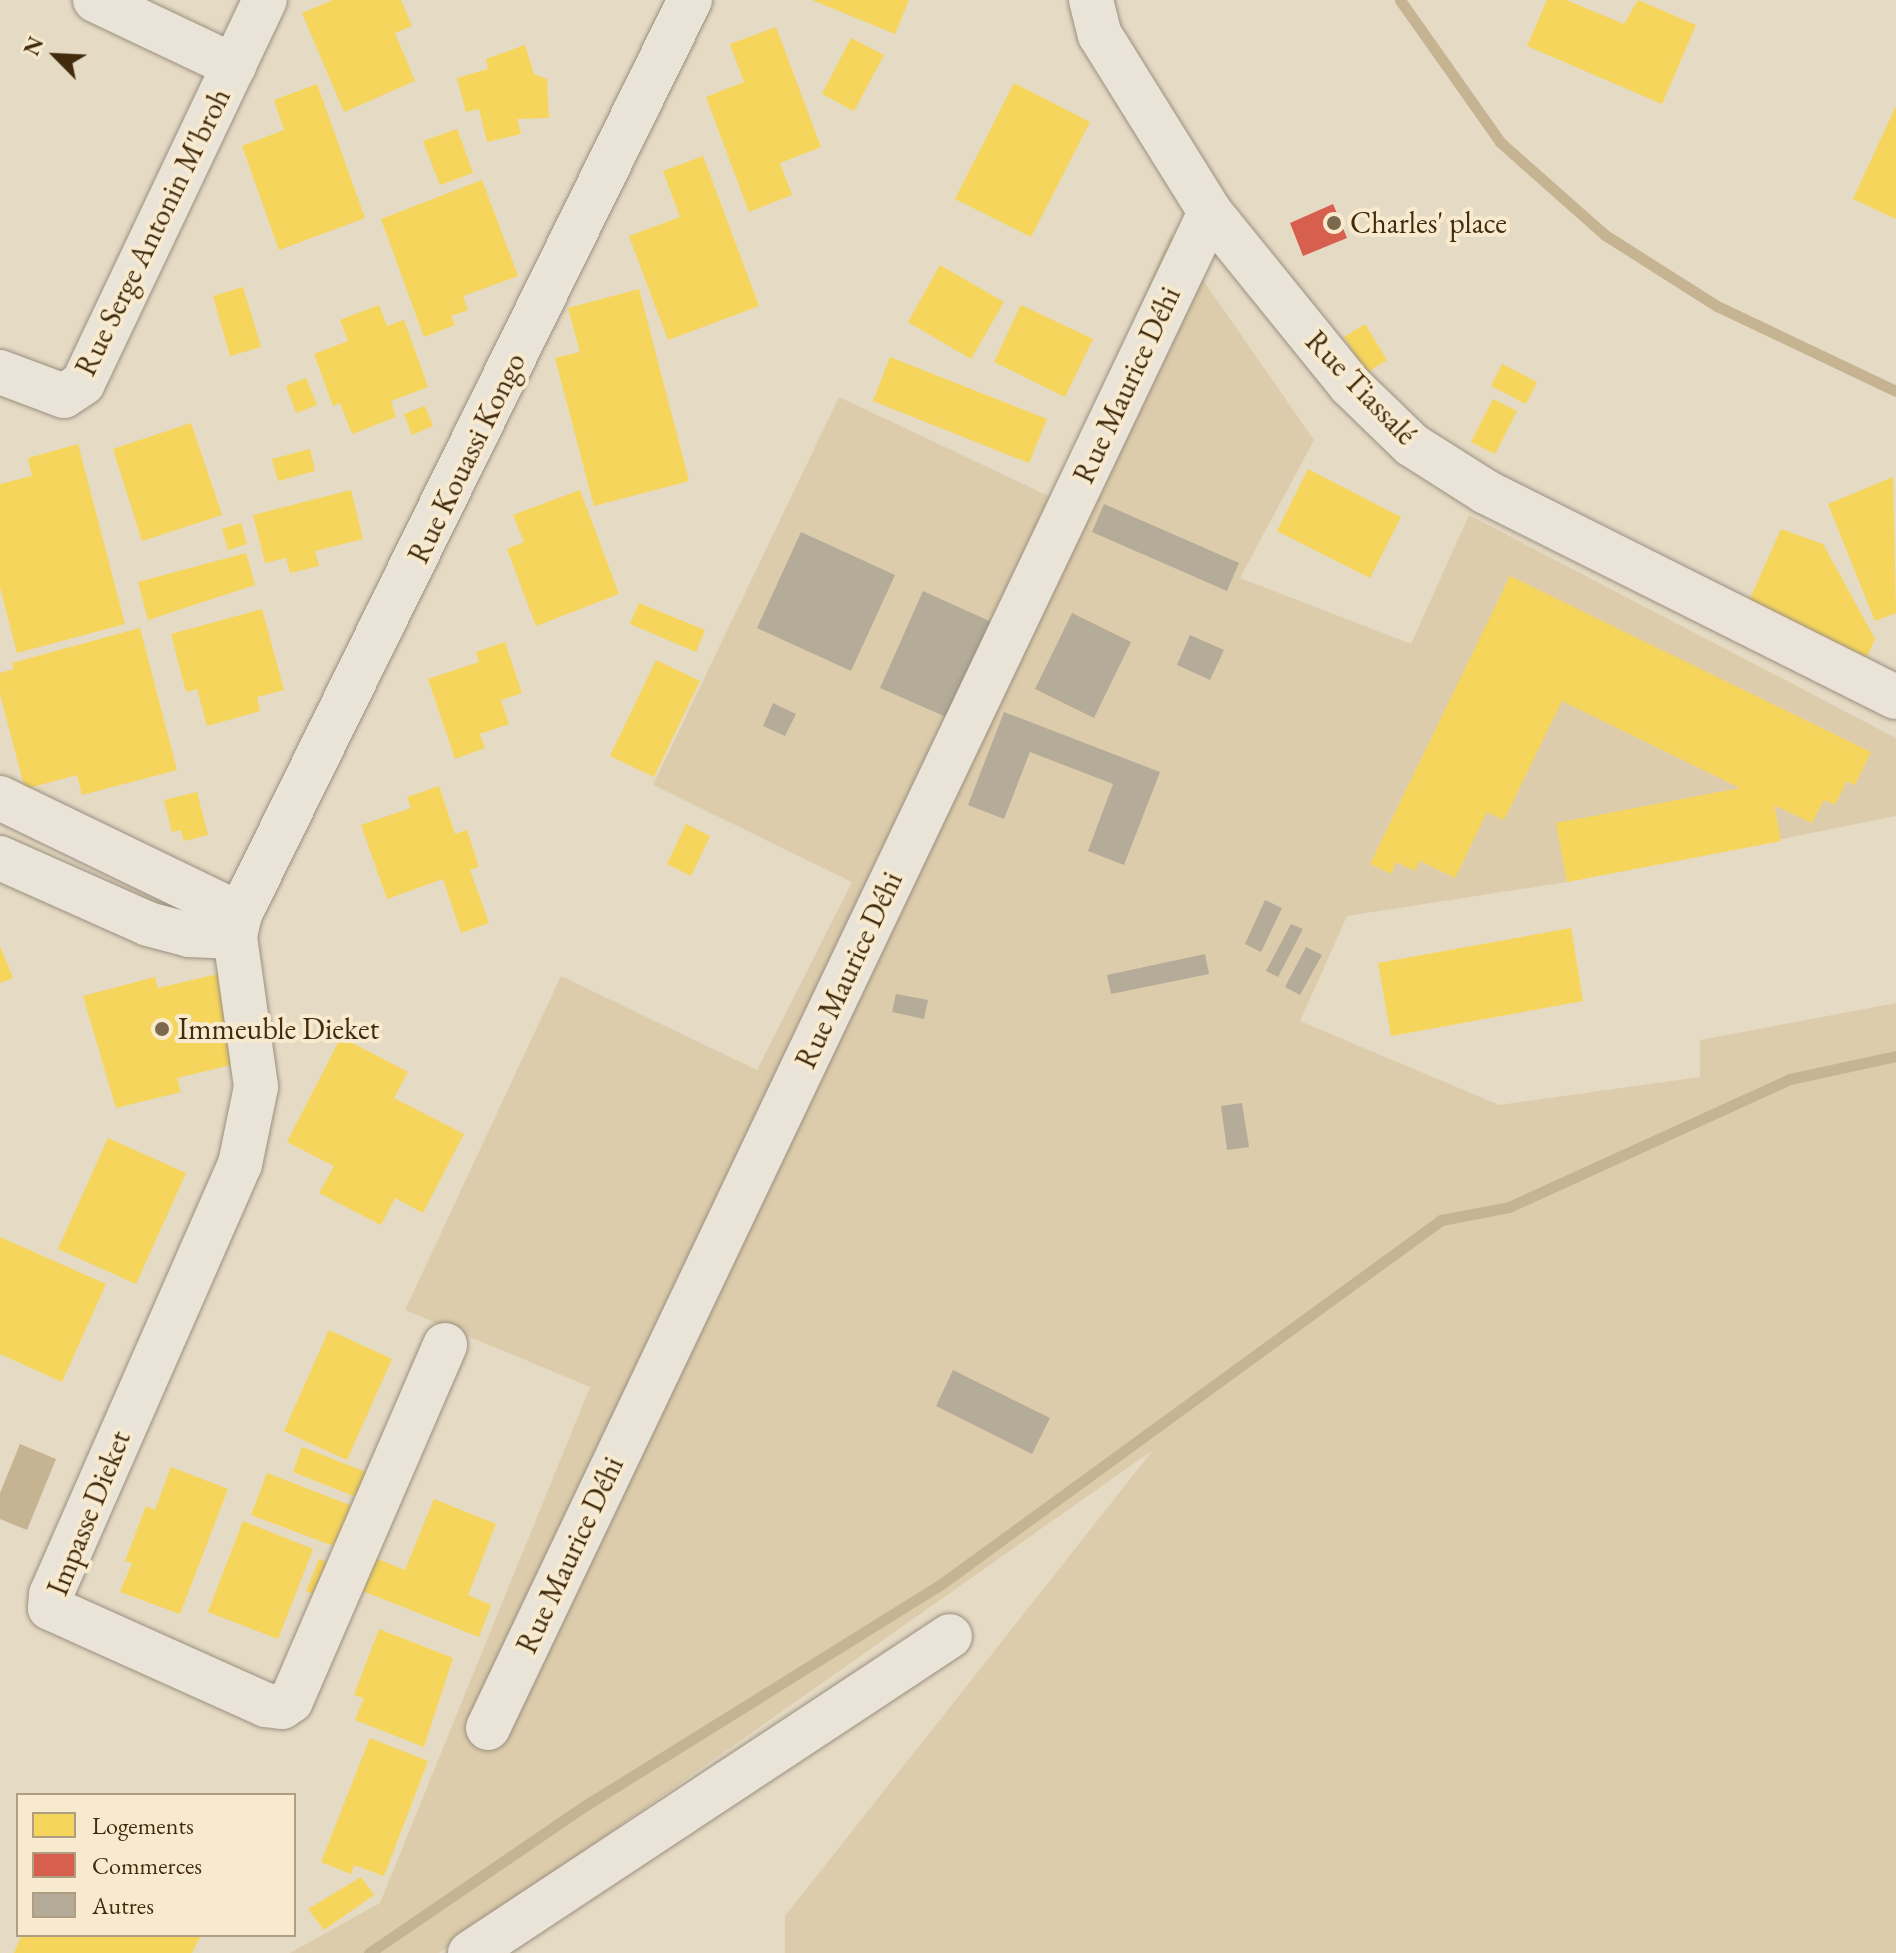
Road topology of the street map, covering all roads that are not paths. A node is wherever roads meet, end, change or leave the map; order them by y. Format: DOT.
graph roads {
  1 [pos="95,0"];
  2 [pos="265,0"];
  3 [pos="690,0"];
  4 [pos="1091,0"];
  5 [pos="234,66"];
  6 [pos="1210,212"];
  7 [pos="0,372"];
  8 [pos="1896,697"];
  9 [pos="0,798"];
  10 [pos="0,858"];
  11 [pos="238,926"];
  12 [pos="445,1345"];
  13 [pos="950,1636"];
  14 [pos="488,1728"];
  15 [pos="470,1953"];
  1 -- 5 [label="street"];
  2 -- 5 [label="street, Rue Serge Antonin M'broh"];
  3 -- 11 [label="street, Rue Kouassi Kongo"];
  4 -- 6 [label="street, Rue Tiassalé"];
  5 -- 7 [label="street, Rue Serge Antonin M'broh"];
  6 -- 8 [label="street, Rue Tiassalé"];
  6 -- 14 [label="street, Rue Maurice Déhi"];
  9 -- 11 [label="street"];
  10 -- 11 [label="street"];
  11 -- 12 [label="street, Impasse Dieket"];
  13 -- 15 [label="street"];
}
